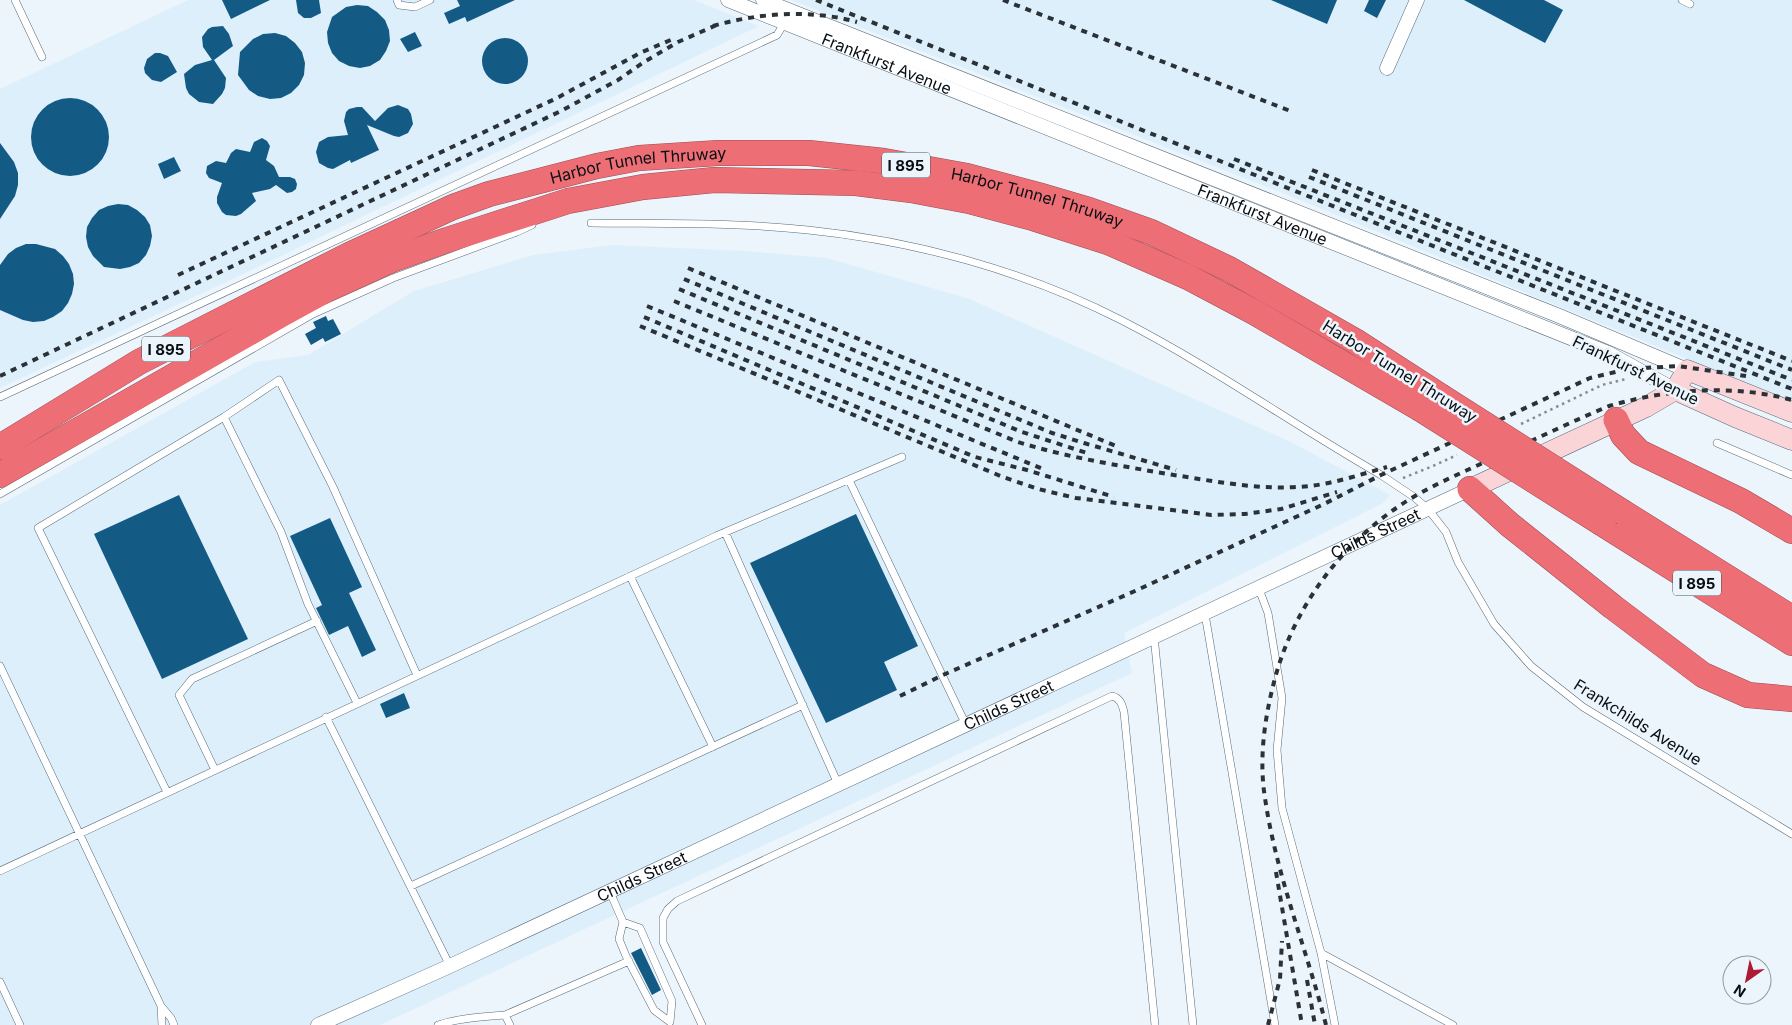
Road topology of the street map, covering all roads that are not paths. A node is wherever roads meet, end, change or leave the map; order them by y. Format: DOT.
graph roads {
  1 [pos="14,0"];
  2 [pos="397,0"];
  3 [pos="430,0"];
  4 [pos="728,0"];
  5 [pos="763,0"];
  6 [pos="1418,0"];
  7 [pos="787,17"];
  8 [pos="42,57"];
  9 [pos="1387,68"];
  10 [pos="588,197"];
  11 [pos="553,214"];
  12 [pos="535,223"];
  13 [pos="591,223"];
  14 [pos="340,266"];
  15 [pos="1687,370"];
  16 [pos="1675,390"];
  17 [pos="0,398"];
  18 [pos="1792,412"];
  19 [pos="224,417"];
  20 [pos="1616,420"];
  21 [pos="1792,440"];
  22 [pos="1717,443"];
  23 [pos="0,447"];
  24 [pos="902,457"];
  25 [pos="0,475"];
  26 [pos="1792,475"];
  27 [pos="849,480"];
  28 [pos="1470,489"];
  29 [pos="0,494"];
  30 [pos="1428,509"];
  31 [pos="1613,519"];
  32 [pos="1792,531"];
  33 [pos="725,532"];
  34 [pos="630,576"];
  35 [pos="1259,589"];
  36 [pos="1205,614"];
  37 [pos="1792,618"];
  38 [pos="317,621"];
  39 [pos="1154,636"];
  40 [pos="1792,643"];
  41 [pos="0,666"];
  42 [pos="416,675"];
  43 [pos="1792,699"];
  44 [pos="357,703"];
  45 [pos="804,705"];
  46 [pos="326,717"];
  47 [pos="966,724"];
  48 [pos="713,747"];
  49 [pos="215,770"];
  50 [pos="838,784"];
  51 [pos="168,792"];
  52 [pos="80,834"];
  53 [pos="1792,834"];
  54 [pos="0,872"];
  55 [pos="411,886"];
  56 [pos="610,892"];
  57 [pos="623,922"];
  58 [pos="1321,953"];
  59 [pos="629,961"];
  60 [pos="450,966"];
  61 [pos="0,982"];
  62 [pos="161,1006"];
  63 [pos="505,1015"];
  64 [pos="670,1024"];
  65 [pos="20,1025"];
  66 [pos="162,1025"];
  67 [pos="174,1025"];
  68 [pos="318,1025"];
  69 [pos="438,1025"];
  70 [pos="510,1025"];
  71 [pos="702,1025"];
  72 [pos="1155,1025"];
  73 [pos="1193,1025"];
  74 [pos="1275,1025"];
  75 [pos="1335,1025"];
  76 [pos="1453,1025"];
  1 -- 8 [label="lane"];
  2 -- 3 [label="lane"];
  4 -- 7 [label="street, Frankfurst Avenue"];
  5 -- 7 [label="street, Frankfurst Avenue"];
  6 -- 9 [label="street"];
  7 -- 14 [label="lane"];
  7 -- 15 [label="street, Frankfurst Avenue"];
  7 -- 16 [label="street, Frankfurst Avenue"];
  10 -- 11 [label="lane"];
  10 -- 14 [label="highway, Harbor Tunnel Thruway / I 895"];
  10 -- 31 [label="highway, Harbor Tunnel Thruway / I 895, bridge"];
  12 -- 14 [label="lane"];
  13 -- 30 [label="lane, Frankchilds Avenue"];
  14 -- 17 [label="lane"];
  14 -- 23 [label="highway, Harbor Tunnel Thruway / I 895"];
  14 -- 25 [label="highway, Harbor Tunnel Thruway / I 895"];
  14 -- 29 [label="lane"];
  14 -- 31 [label="highway, Harbor Tunnel Thruway / I 895, bridge"];
  15 -- 16 [label="main road, Childs Street"];
  15 -- 18 [label="main road, Frankfurst Avenue"];
  16 -- 20 [label="main road, Childs Street"];
  16 -- 21 [label="main road, Frankfurst Avenue"];
  19 -- 38 [label="lane"];
  19 -- 42 [label="lane"];
  19 -- 51 [label="lane"];
  20 -- 28 [label="main road, Childs Street"];
  20 -- 32 [label="highway"];
  22 -- 26 [label="lane"];
  24 -- 27 [label="lane"];
  27 -- 33 [label="lane"];
  27 -- 47 [label="lane"];
  28 -- 30 [label="street, Childs Street"];
  28 -- 43 [label="highway"];
  30 -- 35 [label="street, Childs Street"];
  30 -- 53 [label="lane, Frankchilds Avenue"];
  31 -- 37 [label="highway, Harbor Tunnel Thruway / I 895"];
  31 -- 40 [label="highway, Harbor Tunnel Thruway / I 895"];
  33 -- 34 [label="lane"];
  33 -- 45 [label="lane"];
  34 -- 42 [label="lane"];
  34 -- 48 [label="lane"];
  35 -- 36 [label="street, Childs Street"];
  35 -- 58 [label="lane"];
  36 -- 39 [label="street, Childs Street"];
  36 -- 74 [label="lane"];
  38 -- 44 [label="lane"];
  38 -- 49 [label="lane"];
  39 -- 47 [label="street, Childs Street"];
  39 -- 73 [label="lane"];
  41 -- 52 [label="lane"];
  42 -- 44 [label="lane"];
  44 -- 46 [label="lane"];
  45 -- 48 [label="lane"];
  45 -- 50 [label="lane"];
  46 -- 49 [label="lane"];
  46 -- 55 [label="lane"];
  47 -- 50 [label="street, Childs Street"];
  48 -- 55 [label="lane"];
  49 -- 51 [label="lane"];
  50 -- 56 [label="street, Childs Street"];
  51 -- 52 [label="lane"];
  52 -- 54 [label="lane"];
  52 -- 62 [label="lane"];
  55 -- 60 [label="lane"];
  56 -- 57 [label="lane"];
  56 -- 60 [label="street, Childs Street"];
  57 -- 59 [label="lane"];
  57 -- 64 [label="lane"];
  58 -- 75 [label="lane"];
  58 -- 76 [label="lane"];
  59 -- 63 [label="lane"];
  59 -- 64 [label="lane"];
  60 -- 68 [label="street, Childs Street"];
  61 -- 65 [label="lane"];
  62 -- 66 [label="lane"];
  62 -- 67 [label="lane"];
  63 -- 69 [label="lane"];
  63 -- 70 [label="lane"];
  71 -- 72 [label="lane"];
}
